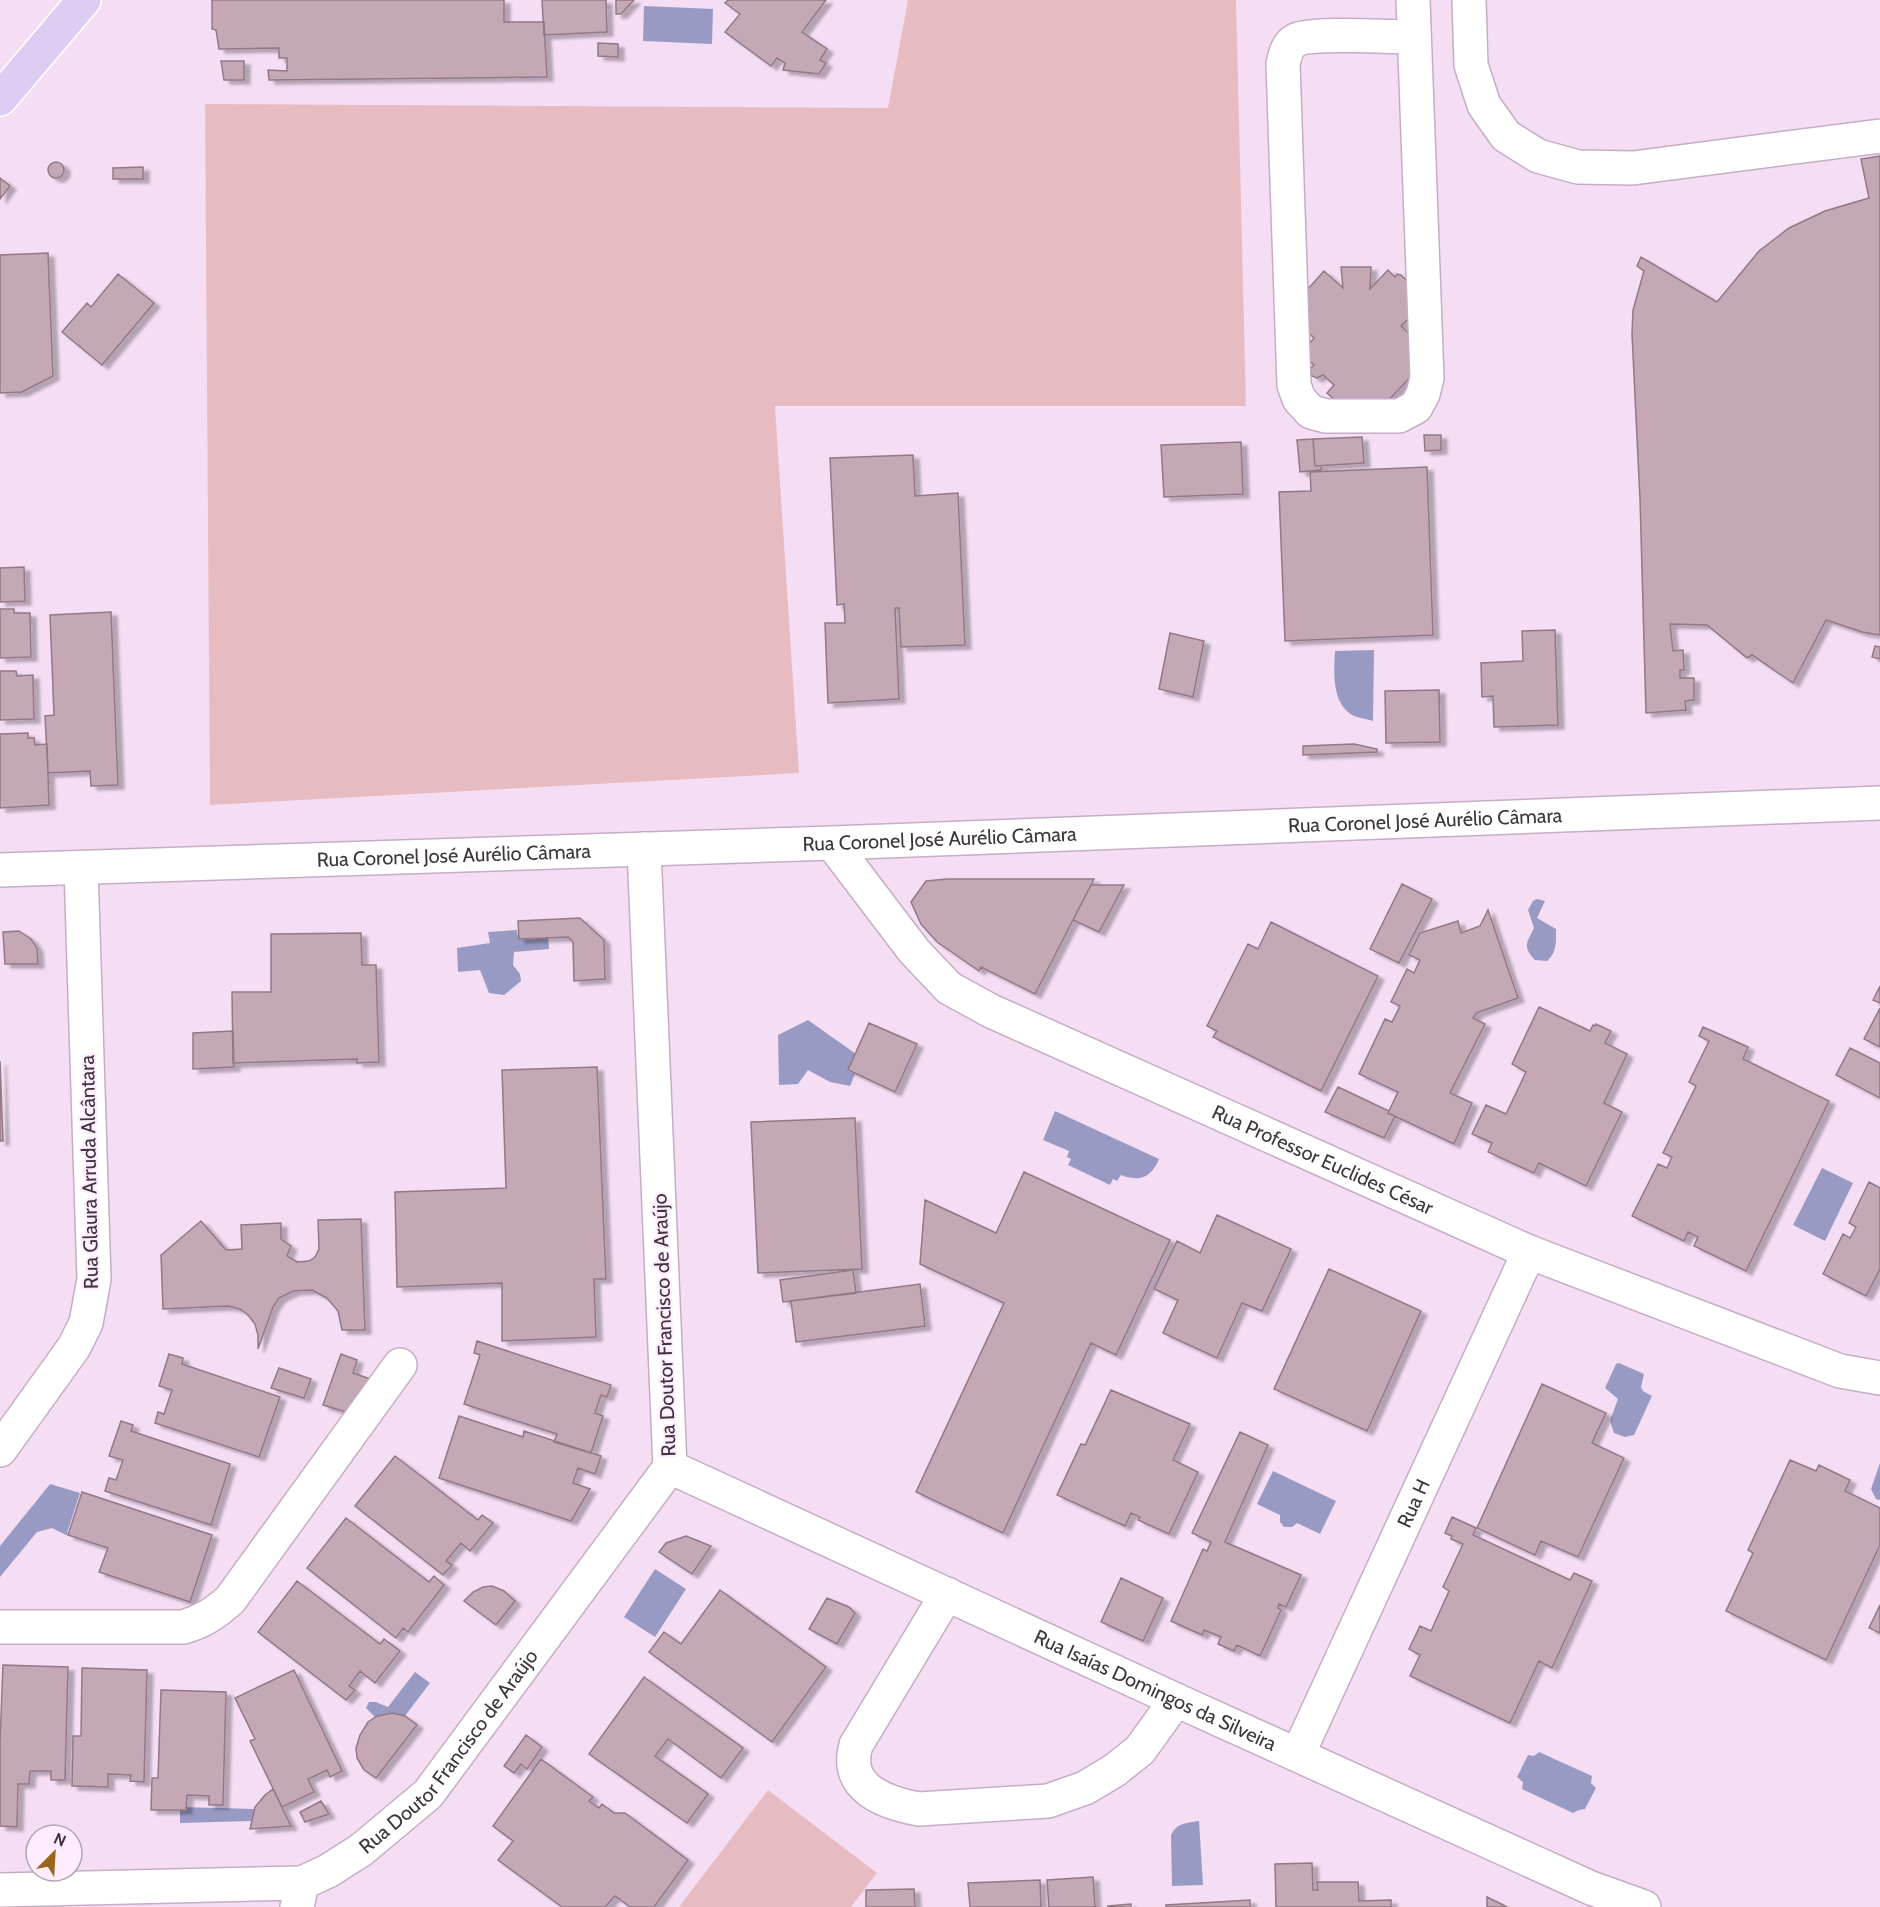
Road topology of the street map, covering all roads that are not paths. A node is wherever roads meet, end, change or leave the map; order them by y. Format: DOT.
graph roads {
  1 [pos="84,0"];
  2 [pos="1413,0"];
  3 [pos="1469,0"];
  4 [pos="1414,37"];
  5 [pos="0,99"];
  6 [pos="1880,135"];
  7 [pos="1880,802"];
  8 [pos="832,843"];
  9 [pos="644,849"];
  10 [pos="81,868"];
  11 [pos="0,870"];
  12 [pos="1529,1252"];
  13 [pos="400,1365"];
  14 [pos="1880,1378"];
  15 [pos="0,1450"];
  16 [pos="670,1467"];
  17 [pos="947,1594"];
  18 [pos="0,1627"];
  19 [pos="1176,1700"];
  20 [pos="1298,1754"];
  21 [pos="0,1890"];
  22 [pos="299,1895"];
  23 [pos="1644,1907"];
  1 -- 5 [label="main road"];
  2 -- 4 [label="street"];
  3 -- 6 [label="street"];
  4 -- 4 [label="street"];
  7 -- 8 [label="street, Rua Coronel José Aurélio Câmara"];
  8 -- 9 [label="street, Rua Coronel José Aurélio Câmara"];
  8 -- 12 [label="street, Rua Professor Euclides César"];
  9 -- 10 [label="street, Rua Coronel José Aurélio Câmara"];
  9 -- 16 [label="street, Rua Doutor Francisco de Araújo"];
  10 -- 11 [label="street, Rua Coronel José Aurélio Câmara"];
  10 -- 15 [label="street, Rua Glaura Arruda Alcântara"];
  12 -- 14 [label="street, Rua Professor Euclides César"];
  12 -- 20 [label="street, Rua H"];
  13 -- 18 [label="street"];
  16 -- 17 [label="street, Rua Isaías Domingos da Silveira"];
  16 -- 22 [label="street, Rua Doutor Francisco de Araújo"];
  17 -- 19 [label="street, Rua Isaías Domingos da Silveira"];
  17 -- 19 [label="street"];
  19 -- 20 [label="street, Rua Isaías Domingos da Silveira"];
  20 -- 23 [label="street, Rua Isaías Domingos da Silveira"];
  21 -- 22 [label="street"];
}
